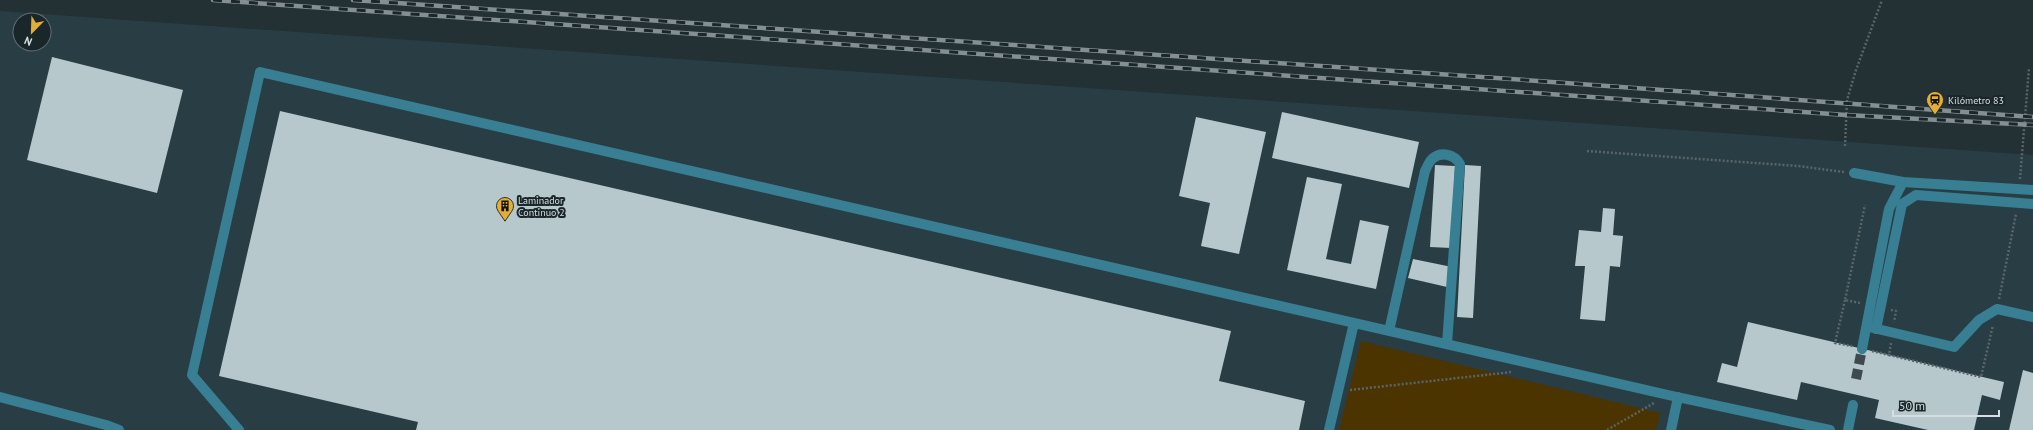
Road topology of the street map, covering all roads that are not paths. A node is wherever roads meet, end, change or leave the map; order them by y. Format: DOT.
graph roads {
  1 [pos="1854,174"];
  2 [pos="1903,182"];
  3 [pos="2033,190"];
  4 [pos="2033,204"];
  5 [pos="2033,317"];
  6 [pos="1354,323"];
  7 [pos="1865,326"];
  8 [pos="1876,329"];
  9 [pos="1389,331"];
  10 [pos="1447,344"];
  11 [pos="1862,349"];
  12 [pos="1673,396"];
  13 [pos="0,397"];
  14 [pos="1853,405"];
  15 [pos="119,430"];
  16 [pos="239,430"];
  17 [pos="1329,430"];
  18 [pos="1670,430"];
  19 [pos="1830,430"];
  20 [pos="1848,430"];
  1 -- 2 [label="lane"];
  2 -- 3 [label="lane"];
  2 -- 7 [label="lane"];
  4 -- 8 [label="lane"];
  5 -- 8 [label="lane"];
  6 -- 9 [label="lane"];
  6 -- 16 [label="lane"];
  6 -- 17 [label="lane"];
  7 -- 8 [label="lane"];
  7 -- 11 [label="lane"];
  9 -- 10 [label="lane"];
  9 -- 10 [label="lane"];
  10 -- 12 [label="lane"];
  12 -- 18 [label="lane"];
  12 -- 19 [label="lane"];
  13 -- 15 [label="lane"];
  14 -- 20 [label="lane"];
}
